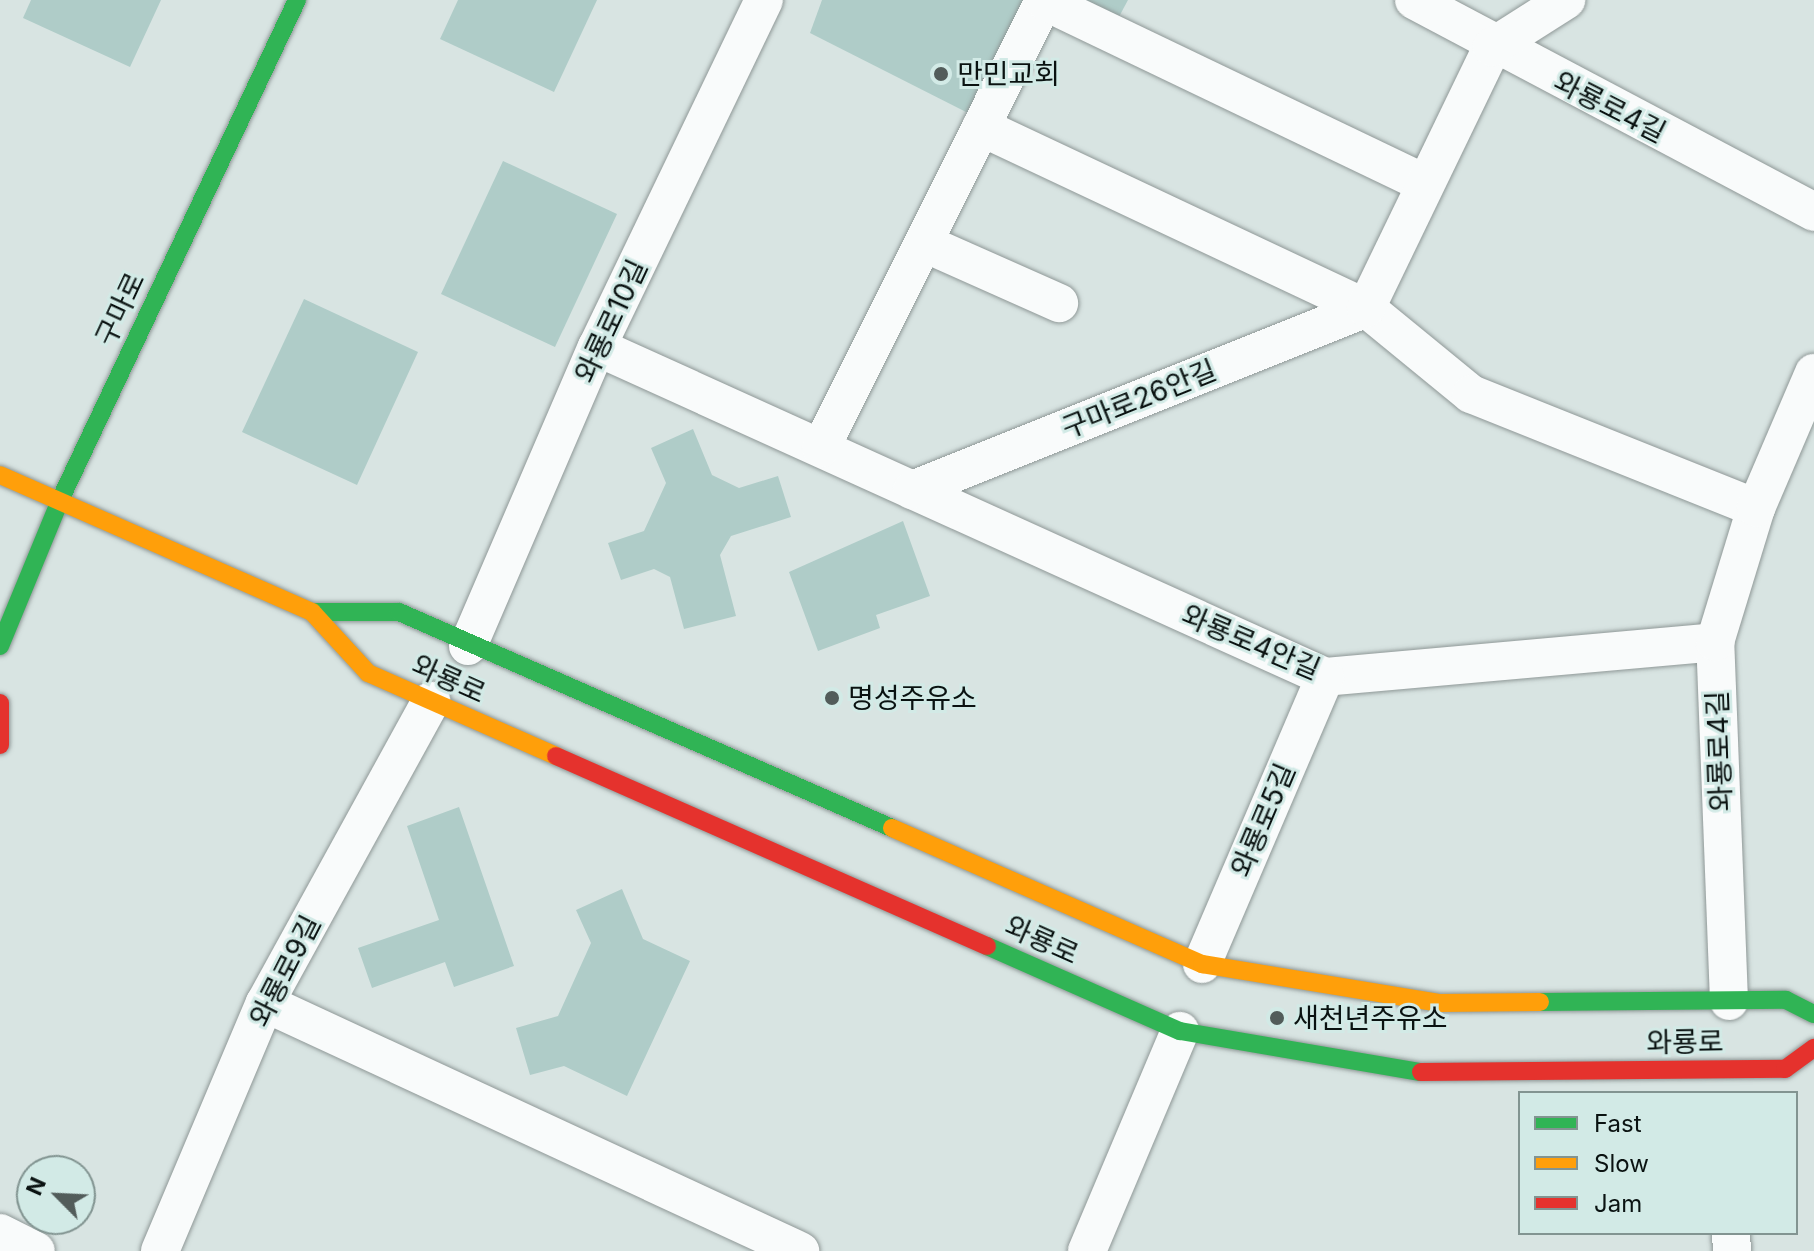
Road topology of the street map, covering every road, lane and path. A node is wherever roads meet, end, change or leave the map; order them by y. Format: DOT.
graph roads {
  1 [pos="297,0"];
  2 [pos="764,0"];
  3 [pos="1414,0"];
  4 [pos="1566,0"];
  5 [pos="1044,1"];
  6 [pos="1492,47"];
  7 [pos="981,127"];
  8 [pos="1422,182"];
  9 [pos="1814,212"];
  10 [pos="924,243"];
  11 [pos="1059,303"];
  12 [pos="1366,308"];
  13 [pos="597,347"];
  14 [pos="1814,373"];
  15 [pos="821,448"];
  16 [pos="0,475"];
  17 [pos="912,490"];
  18 [pos="61,498"];
  19 [pos="1756,508"];
  20 [pos="312,612"];
  21 [pos="1715,642"];
  22 [pos="0,646"];
  23 [pos="468,646"];
  24 [pos="1325,677"];
  25 [pos="431,701"];
  26 [pos="0,703"];
  27 [pos="0,745"];
  28 [pos="1202,964"];
  29 [pos="1729,1001"];
  30 [pos="265,1003"];
  31 [pos="1814,1014"];
  32 [pos="1180,1031"];
  33 [pos="1814,1048"];
  34 [pos="1725,1081"];
  35 [pos="0,1233"];
  36 [pos="36,1251"];
  37 [pos="160,1251"];
  38 [pos="800,1251"];
  39 [pos="1087,1251"];
  1 -- 18 [label="main road, 구마로"];
  2 -- 13 [label="street, 와룡로10길"];
  3 -- 6 [label="street"];
  4 -- 6 [label="street"];
  5 -- 7 [label="street"];
  5 -- 8 [label="street"];
  6 -- 8 [label="street"];
  6 -- 9 [label="street, 와룡로4길"];
  7 -- 10 [label="street"];
  7 -- 12 [label="street"];
  8 -- 12 [label="street"];
  10 -- 11 [label="street"];
  10 -- 15 [label="street"];
  12 -- 17 [label="street, 구마로26안길"];
  12 -- 19 [label="street"];
  13 -- 15 [label="street, 와룡로4안길"];
  13 -- 23 [label="street, 와룡로10길"];
  14 -- 19 [label="street, 와룡로4길"];
  15 -- 17 [label="street, 와룡로4안길"];
  16 -- 18 [label="main road, 와룡로"];
  17 -- 24 [label="street, 와룡로4안길"];
  18 -- 20 [label="main road, 와룡로"];
  18 -- 22 [label="main road, 구마로"];
  19 -- 21 [label="street, 와룡로4길"];
  20 -- 23 [label="main road, 와룡로"];
  20 -- 25 [label="main road, 와룡로"];
  21 -- 24 [label="street, 와룡로4안길"];
  21 -- 29 [label="street, 와룡로4길"];
  23 -- 28 [label="main road, 와룡로"];
  24 -- 28 [label="street, 와룡로5길"];
  25 -- 30 [label="street, 와룡로9길"];
  25 -- 32 [label="main road, 와룡로"];
  26 -- 27 [label="main road"];
  28 -- 29 [label="main road, 와룡로"];
  29 -- 31 [label="main road, 와룡로"];
  30 -- 37 [label="street, 와룡로9길"];
  30 -- 38 [label="street"];
  32 -- 34 [label="main road, 와룡로"];
  32 -- 39 [label="street"];
  33 -- 34 [label="main road, 와룡로"];
  35 -- 36 [label="street"];
}
